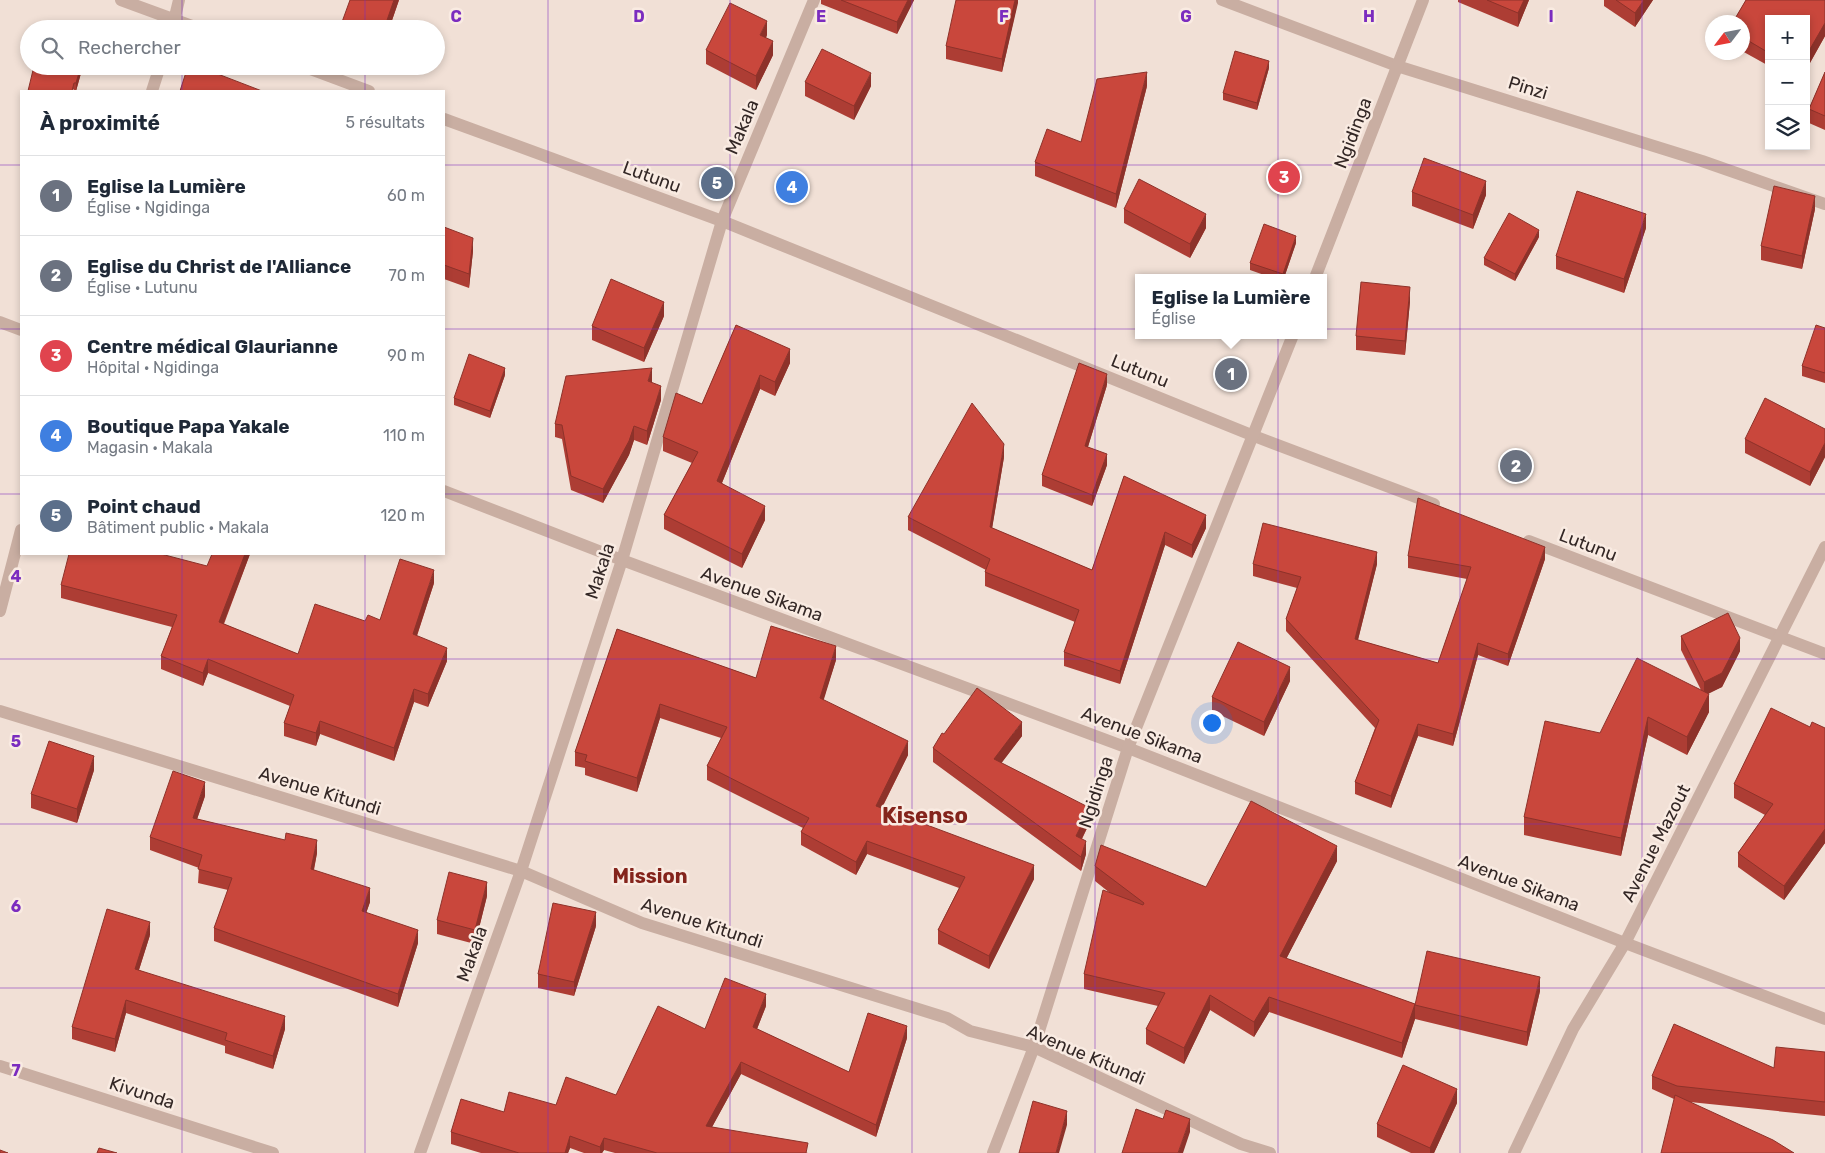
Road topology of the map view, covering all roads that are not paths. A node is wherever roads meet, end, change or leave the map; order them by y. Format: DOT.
graph roads {
  1 [pos="122,0"];
  2 [pos="179,0"];
  3 [pos="814,0"];
  4 [pos="1222,0"];
  5 [pos="1423,0"];
  6 [pos="164,20"];
  7 [pos="174,20"];
  8 [pos="1398,66"];
  9 [pos="157,75"];
  10 [pos="326,75"];
  11 [pos="152,90"];
  12 [pos="367,90"];
  13 [pos="445,119"];
  14 [pos="1825,204"];
  15 [pos="722,221"];
  16 [pos="1317,274"];
  17 [pos="0,322"];
  18 [pos="20,330"];
  19 [pos="1291,339"];
  20 [pos="1254,436"];
  21 [pos="445,491"];
  22 [pos="1447,510"];
  23 [pos="20,534"];
  24 [pos="1521,538"];
  25 [pos="1825,547"];
  26 [pos="622,560"];
  27 [pos="0,611"];
  28 [pos="1779,637"];
  29 [pos="1825,654"];
  30 [pos="0,712"];
  31 [pos="1128,748"];
  32 [pos="521,871"];
  33 [pos="1625,943"];
  34 [pos="1825,1019"];
  35 [pos="1034,1047"];
  36 [pos="0,1066"];
  37 [pos="273,1153"];
  38 [pos="420,1153"];
  39 [pos="993,1153"];
  40 [pos="1270,1153"];
  41 [pos="1514,1153"];
  1 -- 6 [label="street"];
  2 -- 7 [label="street"];
  3 -- 15 [label="street, Makala"];
  4 -- 8 [label="street, Pinzi"];
  5 -- 8 [label="street, Ngidinga"];
  8 -- 14 [label="street, Pinzi"];
  8 -- 16 [label="street, Ngidinga"];
  9 -- 11 [label="street"];
  10 -- 12 [label="street"];
  13 -- 15 [label="street, Lutunu"];
  15 -- 20 [label="street, Lutunu"];
  15 -- 26 [label="street, Makala"];
  17 -- 18 [label="street"];
  19 -- 20 [label="street, Ngidinga"];
  20 -- 22 [label="street, Lutunu"];
  20 -- 31 [label="street, Ngidinga"];
  21 -- 26 [label="street, Avenue Sikama"];
  23 -- 27 [label="street"];
  24 -- 28 [label="street, Lutunu"];
  25 -- 28 [label="street, Avenue Mazout"];
  26 -- 31 [label="street, Avenue Sikama"];
  26 -- 32 [label="street, Makala"];
  28 -- 29 [label="street, Lutunu"];
  28 -- 33 [label="street, Avenue Mazout"];
  30 -- 32 [label="street, Avenue Kitundi"];
  31 -- 33 [label="street, Avenue Sikama"];
  31 -- 35 [label="street, Ngidinga"];
  32 -- 35 [label="street, Avenue Kitundi"];
  32 -- 38 [label="street, Makala"];
  33 -- 34 [label="street, Avenue Sikama"];
  33 -- 41 [label="street, Avenue Mazout"];
  35 -- 39 [label="street, Ngidinga"];
  35 -- 40 [label="street, Avenue Kitundi"];
  36 -- 37 [label="street, Kivunda"];
}
